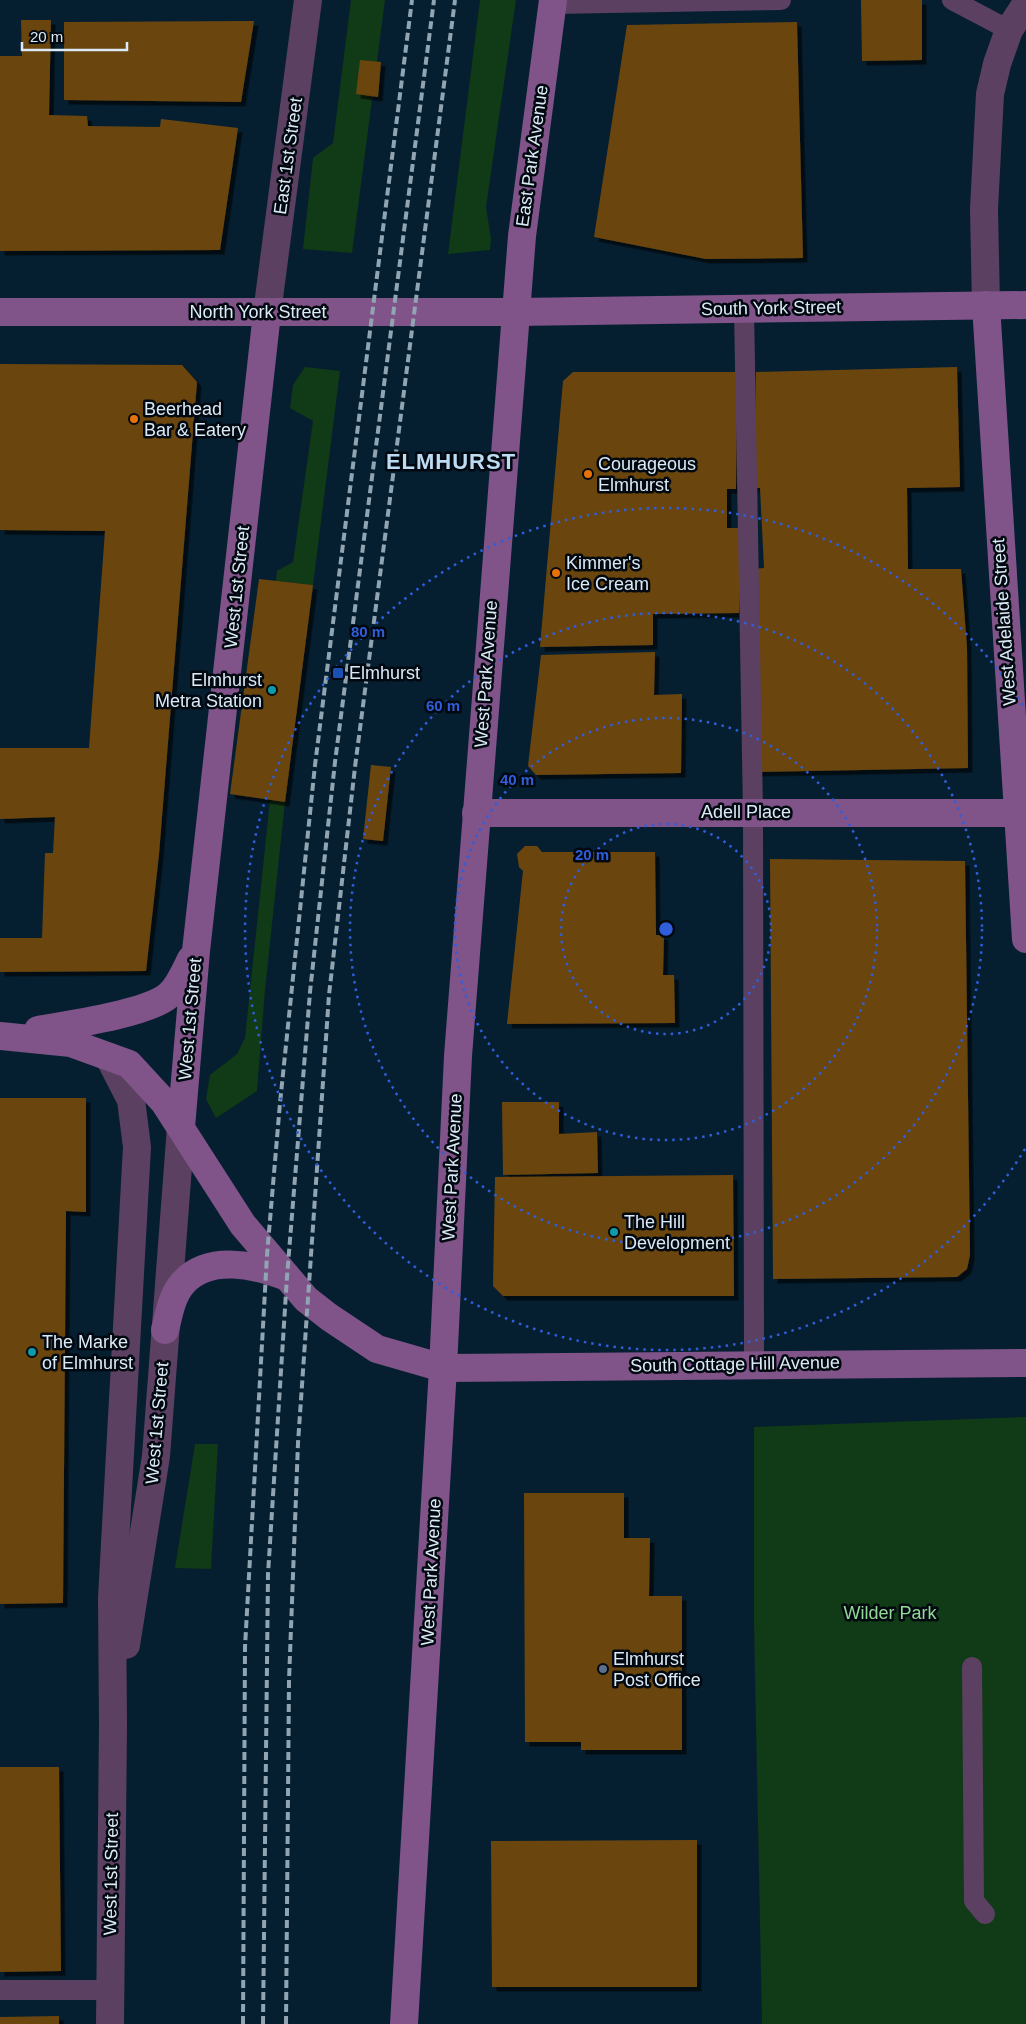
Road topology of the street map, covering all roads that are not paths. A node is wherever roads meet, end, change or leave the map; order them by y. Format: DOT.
graph roads {
  1 [pos="308,0"];
  2 [pos="781,0"];
  3 [pos="952,0"];
  4 [pos="553,2"];
  5 [pos="1026,4"];
  6 [pos="1009,30"];
  7 [pos="986,305"];
  8 [pos="1026,305"];
  9 [pos="744,309"];
  10 [pos="0,312"];
  11 [pos="516,312"];
  12 [pos="267,313"];
  13 [pos="753,812"];
  14 [pos="476,813"];
  15 [pos="1017,813"];
  16 [pos="1026,939"];
  17 [pos="196,951"];
  18 [pos="0,1036"];
  19 [pos="109,1057"];
  20 [pos="180,1127"];
  21 [pos="287,1277"];
  22 [pos="165,1330"];
  23 [pos="1026,1362"];
  24 [pos="754,1364"];
  25 [pos="443,1368"];
  26 [pos="972,1667"];
  27 [pos="113,1725"];
  28 [pos="985,1914"];
  29 [pos="0,1990"];
  30 [pos="110,1990"];
  31 [pos="110,2024"];
  32 [pos="404,2024"];
  1 -- 12 [label="street, East 1st Street"];
  2 -- 4 [label="lane"];
  3 -- 6 [label="lane"];
  4 -- 11 [label="street, East Park Avenue"];
  5 -- 6 [label="street"];
  6 -- 7 [label="street"];
  7 -- 8 [label="street, South York Street"];
  7 -- 9 [label="street, South York Street"];
  7 -- 15 [label="street, West Adelaide Street"];
  9 -- 11 [label="street, South York Street"];
  9 -- 13 [label="lane"];
  10 -- 12 [label="street, North York Street"];
  11 -- 12 [label="street, North York Street"];
  11 -- 14 [label="street, West Park Avenue"];
  12 -- 17 [label="street, West 1st Street"];
  13 -- 14 [label="street, Adell Place"];
  13 -- 15 [label="street, Adell Place"];
  13 -- 24 [label="lane"];
  14 -- 25 [label="street, West Park Avenue"];
  15 -- 16 [label="street, West Adelaide Street"];
  17 -- 18 [label="street"];
  17 -- 20 [label="street, West 1st Street"];
  18 -- 19 [label="street, South Cottage Hill Avenue"];
  19 -- 20 [label="street, South Cottage Hill Avenue"];
  19 -- 27 [label="street, West 1st Street"];
  20 -- 21 [label="street, South Cottage Hill Avenue"];
  20 -- 22 [label="street, West 1st Street"];
  21 -- 22 [label="street"];
  21 -- 25 [label="street, South Cottage Hill Avenue"];
  22 -- 27 [label="street, West 1st Street"];
  23 -- 24 [label="street, South Cottage Hill Avenue"];
  24 -- 25 [label="street, South Cottage Hill Avenue"];
  25 -- 32 [label="street, West Park Avenue"];
  26 -- 28 [label="lane"];
  27 -- 30 [label="street, West 1st Street"];
  29 -- 30 [label="lane"];
  30 -- 31 [label="street, West 1st Street"];
}
